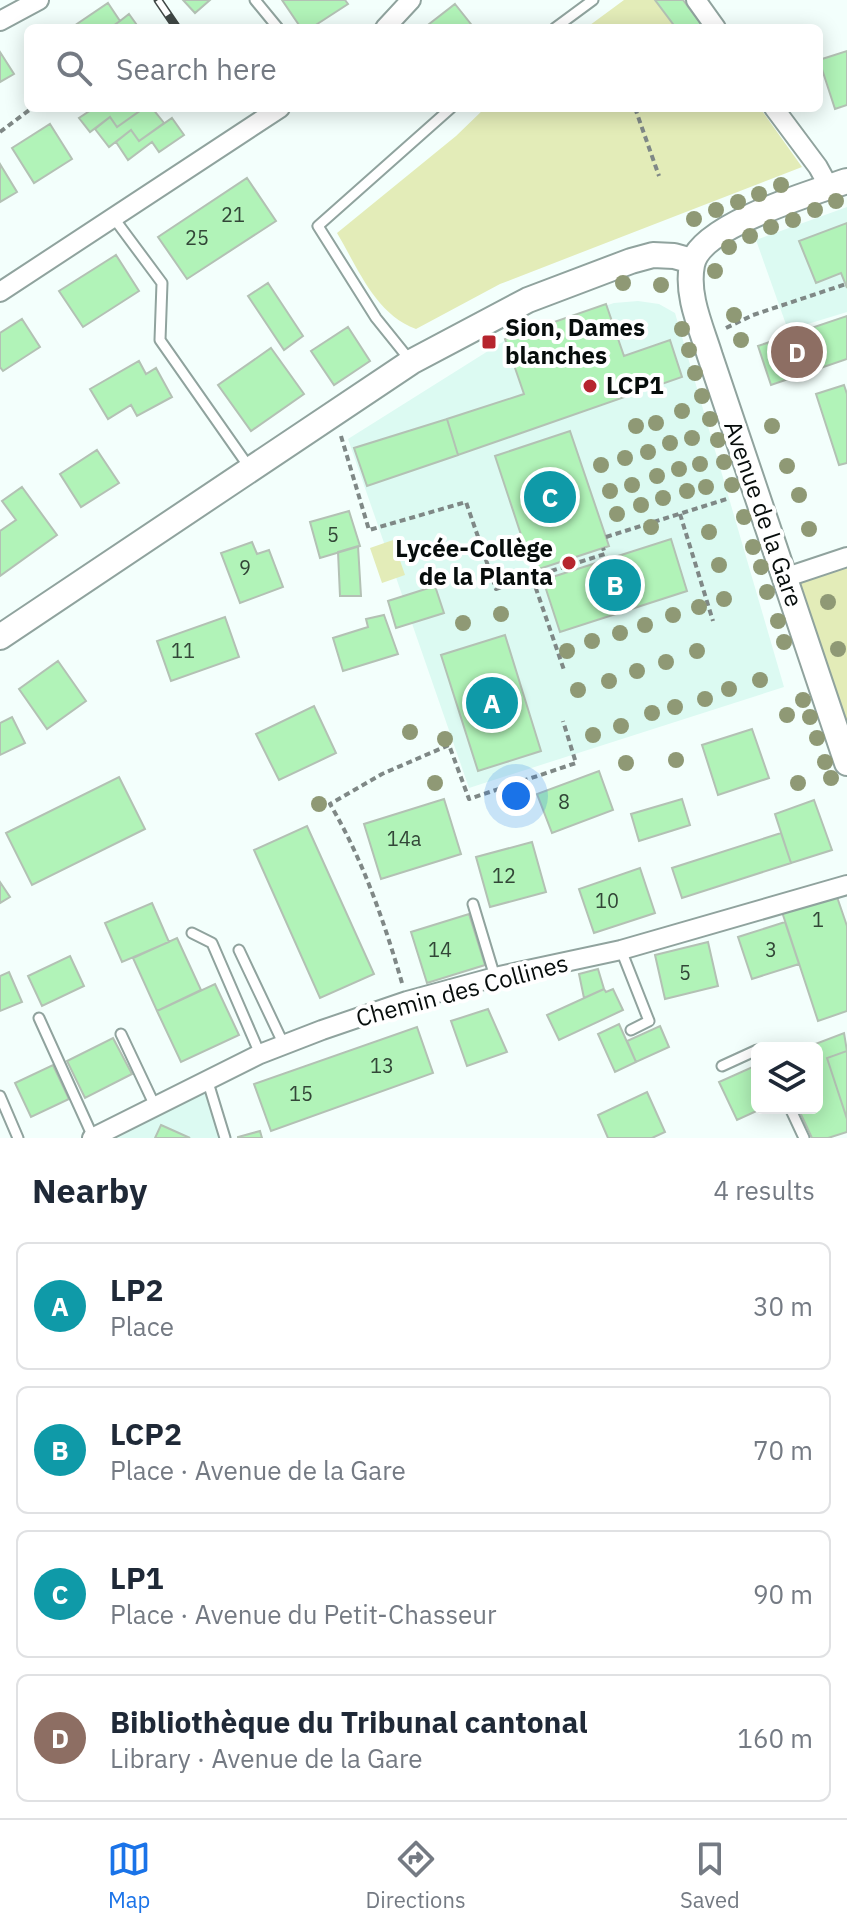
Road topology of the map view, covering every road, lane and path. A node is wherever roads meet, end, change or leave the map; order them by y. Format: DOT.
graph roads {
  1 [pos="39,0"];
  2 [pos="255,0"];
  3 [pos="411,0"];
  4 [pos="593,0"];
  5 [pos="696,0"];
  6 [pos="0,21"];
  7 [pos="275,24"];
  8 [pos="389,24"];
  9 [pos="560,24"];
  10 [pos="713,24"];
  11 [pos="27,112"];
  12 [pos="274,112"];
  13 [pos="446,112"];
  14 [pos="636,112"];
  15 [pos="777,112"];
  16 [pos="0,132"];
  17 [pos="659,176"];
  18 [pos="838,184"];
  19 [pos="113,217"];
  20 [pos="692,261"];
  21 [pos="846,284"];
  22 [pos="0,292"];
  23 [pos="726,328"];
  24 [pos="411,362"];
  25 [pos="341,436"];
  26 [pos="251,470"];
  27 [pos="730,498"];
  28 [pos="680,514"];
  29 [pos="606,537"];
  30 [pos="603,548"];
  31 [pos="847,557"];
  32 [pos="532,577"];
  33 [pos="784,578"];
  34 [pos="713,621"];
  35 [pos="0,637"];
  36 [pos="564,670"];
  37 [pos="563,721"];
  38 [pos="847,763"];
  39 [pos="847,885"];
  40 [pos="473,904"];
  41 [pos="192,933"];
  42 [pos="239,950"];
  43 [pos="621,950"];
  44 [pos="495,977"];
  45 [pos="407,1001"];
  46 [pos="39,1018"];
  47 [pos="631,1030"];
  48 [pos="121,1034"];
  49 [pos="284,1045"];
  50 [pos="751,1053"];
  51 [pos="260,1054"];
  52 [pos="722,1066"];
  53 [pos="207,1079"];
  54 [pos="0,1096"];
  55 [pos="155,1106"];
  56 [pos="793,1114"];
  57 [pos="18,1138"];
  58 [pos="93,1138"];
  59 [pos="225,1138"];
  60 [pos="804,1138"];
  1 -- 6 [label="street"];
  2 -- 7 [label="lane"];
  3 -- 8 [label="street"];
  4 -- 9 [label="lane"];
  5 -- 10 [label="street"];
  11 -- 16 [label="path"];
  12 -- 19 [label="street"];
  13 -- 24 [label="lane"];
  14 -- 17 [label="path"];
  15 -- 18 [label="street"];
  18 -- 20 [label="street"];
  19 -- 22 [label="street"];
  19 -- 26 [label="lane"];
  20 -- 24 [label="street"];
  20 -- 33 [label="street, Avenue de la Gare"];
  21 -- 23 [label="path"];
  24 -- 26 [label="street"];
  25 -- 32 [label="path"];
  26 -- 35 [label="street"];
  27 -- 28 [label="path"];
  28 -- 29 [label="path"];
  28 -- 34 [label="path"];
  30 -- 32 [label="path"];
  31 -- 33 [label="street"];
  32 -- 36 [label="path"];
  33 -- 38 [label="street, Avenue de la Gare"];
  37 -- 45 [label="path"];
  39 -- 43 [label="street, Chemin des Collines"];
  40 -- 44 [label="lane"];
  41 -- 51 [label="lane"];
  42 -- 49 [label="lane"];
  43 -- 44 [label="street, Chemin des Collines"];
  43 -- 47 [label="lane"];
  44 -- 45 [label="street, Chemin des Collines"];
  45 -- 49 [label="street, Chemin des Collines"];
  46 -- 58 [label="lane"];
  48 -- 55 [label="lane"];
  49 -- 51 [label="street, Chemin des Collines"];
  50 -- 52 [label="lane"];
  51 -- 53 [label="street, Chemin des Collines"];
  53 -- 55 [label="street, Chemin des Collines"];
  53 -- 59 [label="lane"];
  54 -- 57 [label="lane"];
  55 -- 58 [label="street, Chemin des Collines"];
  56 -- 60 [label="lane"];
}
